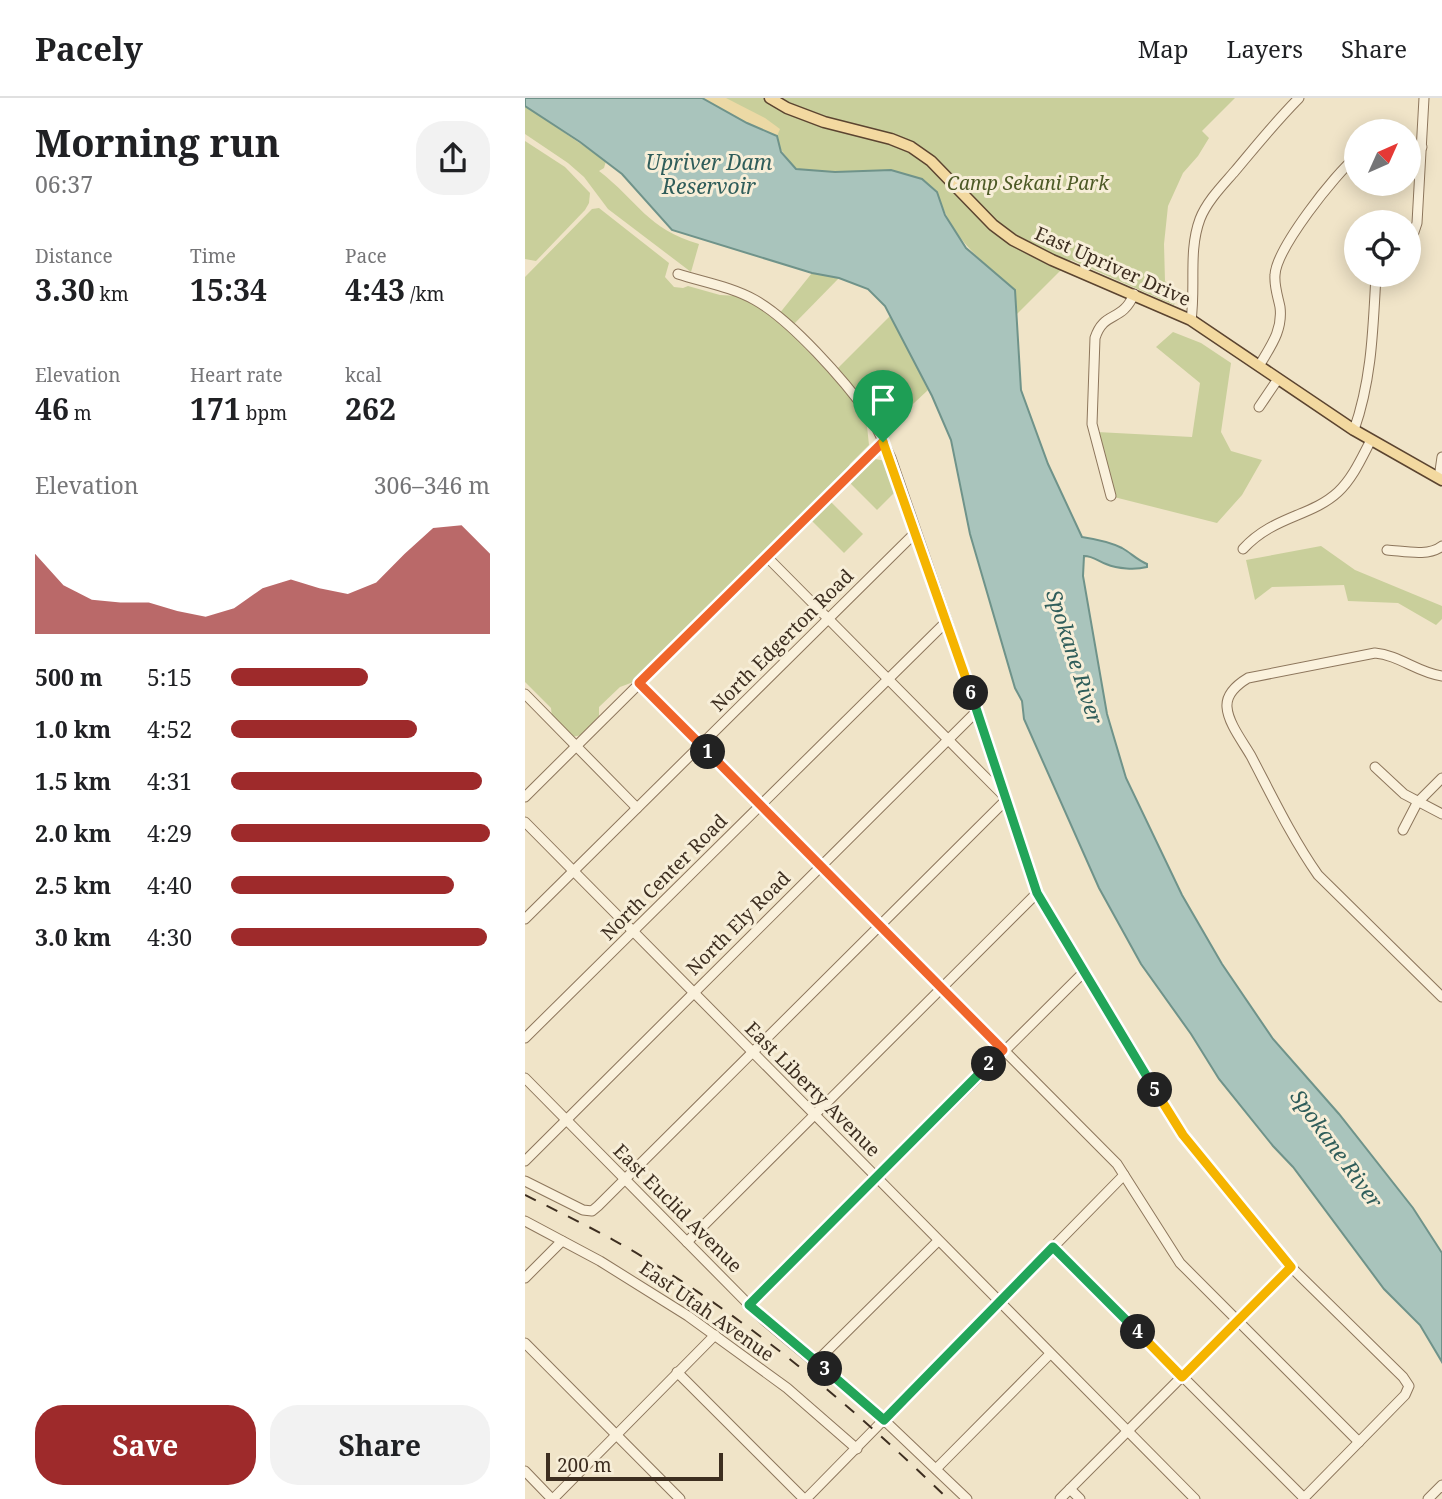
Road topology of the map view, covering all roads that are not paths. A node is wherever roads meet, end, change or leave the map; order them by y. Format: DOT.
graph roads {
  1 [pos="770,98"];
  2 [pos="1299,98"];
  3 [pos="1424,98"];
  4 [pos="1422,147"];
  5 [pos="1344,167"];
  6 [pos="1418,210"];
  7 [pos="678,274"];
  8 [pos="1375,287"];
  9 [pos="1134,294"];
  10 [pos="1191,320"];
  11 [pos="1259,366"];
  12 [pos="1278,379"];
  13 [pos="1259,407"];
  14 [pos="1354,430"];
  15 [pos="1371,440"];
  16 [pos="883,442"];
  17 [pos="1442,457"];
  18 [pos="1440,479"];
  19 [pos="1111,496"];
  20 [pos="916,532"];
  21 [pos="1442,546"];
  22 [pos="1243,549"];
  23 [pos="1387,550"];
  24 [pos="767,557"];
  25 [pos="828,619"];
  26 [pos="946,622"];
  27 [pos="1442,676"];
  28 [pos="888,679"];
  29 [pos="639,683"];
  30 [pos="525,694"];
  31 [pos="977,711"];
  32 [pos="948,740"];
  33 [pos="701,745"];
  34 [pos="576,746"];
  35 [pos="1375,766"];
  36 [pos="1442,778"];
  37 [pos="525,797"];
  38 [pos="1006,799"];
  39 [pos="1417,803"];
  40 [pos="761,806"];
  41 [pos="637,808"];
  42 [pos="1442,814"];
  43 [pos="525,822"];
  44 [pos="1403,830"];
  45 [pos="821,866"];
  46 [pos="573,872"];
  47 [pos="1037,893"];
  48 [pos="525,919"];
  49 [pos="880,926"];
  50 [pos="633,932"];
  51 [pos="1084,972"];
  52 [pos="941,988"];
  53 [pos="693,992"];
  54 [pos="1442,997"];
  55 [pos="525,1038"];
  56 [pos="1003,1050"];
  57 [pos="753,1052"];
  58 [pos="525,1078"];
  59 [pos="814,1115"];
  60 [pos="565,1119"];
  61 [pos="525,1160"];
  62 [pos="1124,1175"];
  63 [pos="876,1177"];
  64 [pos="625,1179"];
  65 [pos="525,1181"];
  66 [pos="525,1221"];
  67 [pos="562,1241"];
  68 [pos="938,1241"];
  69 [pos="687,1242"];
  70 [pos="1053,1247"];
  71 [pos="1291,1267"];
  72 [pos="525,1278"];
  73 [pos="998,1302"];
  74 [pos="749,1305"];
  75 [pos="1236,1321"];
  76 [pos="715,1335"];
  77 [pos="525,1343"];
  78 [pos="1049,1354"];
  79 [pos="816,1362"];
  80 [pos="677,1372"];
  81 [pos="1182,1377"];
  82 [pos="884,1420"];
  83 [pos="1127,1432"];
  84 [pos="615,1434"];
  85 [pos="1359,1442"];
  86 [pos="857,1448"];
  87 [pos="936,1469"];
  88 [pos="525,1471"];
  89 [pos="1442,1485"];
  90 [pos="1070,1489"];
  91 [pos="1303,1498"];
  92 [pos="553,1499"];
  93 [pos="680,1499"];
  94 [pos="805,1499"];
  95 [pos="967,1499"];
  96 [pos="1060,1499"];
  97 [pos="1080,1499"];
  98 [pos="1195,1499"];
  99 [pos="1428,1499"];
  1 -- 9 [label="main road, East Upriver Drive"];
  2 -- 10 [label="street"];
  3 -- 4 [label="street"];
  4 -- 6 [label="street"];
  5 -- 11 [label="street"];
  7 -- 16 [label="street"];
  8 -- 14 [label="street"];
  9 -- 10 [label="main road, East Upriver Drive"];
  9 -- 19 [label="street"];
  10 -- 11 [label="main road, East Upriver Drive"];
  11 -- 12 [label="main road, East Upriver Drive"];
  12 -- 13 [label="street"];
  12 -- 14 [label="main road, East Upriver Drive"];
  14 -- 15 [label="main road, East Upriver Drive"];
  15 -- 18 [label="main road, East Upriver Drive"];
  15 -- 22 [label="street"];
  16 -- 20 [label="street"];
  16 -- 24 [label="street"];
  17 -- 18 [label="street"];
  20 -- 25 [label="street, North Edgerton Road"];
  20 -- 26 [label="street"];
  21 -- 23 [label="street"];
  24 -- 25 [label="street"];
  24 -- 29 [label="street"];
  25 -- 28 [label="street"];
  25 -- 33 [label="street, North Edgerton Road"];
  26 -- 28 [label="street, North Center Road"];
  26 -- 31 [label="street"];
  27 -- 54 [label="street"];
  28 -- 32 [label="street"];
  28 -- 40 [label="street, North Center Road"];
  29 -- 33 [label="street"];
  29 -- 34 [label="street"];
  30 -- 34 [label="street"];
  31 -- 32 [label="street, North Ely Road"];
  31 -- 38 [label="street"];
  32 -- 38 [label="street"];
  32 -- 45 [label="street, North Ely Road"];
  33 -- 40 [label="street"];
  33 -- 41 [label="street, North Edgerton Road"];
  34 -- 37 [label="street"];
  34 -- 41 [label="street"];
  35 -- 39 [label="street"];
  36 -- 39 [label="street"];
  38 -- 47 [label="street"];
  38 -- 49 [label="street"];
  39 -- 42 [label="street"];
  39 -- 44 [label="street"];
  40 -- 45 [label="street"];
  40 -- 50 [label="street, North Center Road"];
  41 -- 46 [label="street, North Edgerton Road"];
  43 -- 46 [label="street, East Liberty Avenue"];
  45 -- 49 [label="street"];
  45 -- 53 [label="street, North Ely Road"];
  46 -- 48 [label="street, North Edgerton Road"];
  46 -- 50 [label="street, East Liberty Avenue"];
  47 -- 51 [label="street"];
  47 -- 52 [label="street"];
  49 -- 52 [label="street"];
  49 -- 57 [label="street"];
  50 -- 53 [label="street, East Liberty Avenue"];
  50 -- 55 [label="street, North Center Road"];
  51 -- 56 [label="street"];
  51 -- 71 [label="street"];
  52 -- 56 [label="street"];
  52 -- 59 [label="street"];
  53 -- 57 [label="street, East Liberty Avenue"];
  53 -- 60 [label="street, North Ely Road"];
  56 -- 62 [label="street"];
  56 -- 63 [label="street"];
  57 -- 59 [label="street, East Liberty Avenue"];
  57 -- 64 [label="street"];
  58 -- 60 [label="street, East Euclid Avenue"];
  59 -- 63 [label="street, East Liberty Avenue"];
  59 -- 69 [label="street"];
  60 -- 61 [label="street, North Ely Road"];
  60 -- 64 [label="street, East Euclid Avenue"];
  62 -- 70 [label="street"];
  62 -- 75 [label="street"];
  63 -- 68 [label="street, East Liberty Avenue"];
  63 -- 74 [label="street"];
  64 -- 65 [label="street"];
  64 -- 69 [label="street, East Euclid Avenue"];
  66 -- 67 [label="street, East Utah Avenue"];
  67 -- 72 [label="street"];
  67 -- 76 [label="street, East Utah Avenue"];
  68 -- 73 [label="street, East Liberty Avenue"];
  68 -- 79 [label="street"];
  69 -- 74 [label="street, East Euclid Avenue"];
  70 -- 73 [label="street"];
  70 -- 81 [label="street"];
  71 -- 75 [label="street"];
  71 -- 85 [label="street"];
  73 -- 78 [label="street, East Liberty Avenue"];
  73 -- 82 [label="street"];
  74 -- 79 [label="street, East Euclid Avenue"];
  75 -- 81 [label="street"];
  75 -- 85 [label="street"];
  76 -- 80 [label="street"];
  76 -- 86 [label="street, East Utah Avenue"];
  77 -- 84 [label="street"];
  78 -- 83 [label="street, East Liberty Avenue"];
  78 -- 87 [label="street"];
  79 -- 82 [label="street, East Euclid Avenue"];
  80 -- 84 [label="street"];
  80 -- 94 [label="street"];
  81 -- 83 [label="street"];
  81 -- 91 [label="street"];
  82 -- 86 [label="street"];
  82 -- 87 [label="street, East Euclid Avenue"];
  83 -- 90 [label="street"];
  83 -- 98 [label="street, East Liberty Avenue"];
  84 -- 92 [label="street"];
  84 -- 93 [label="street"];
  85 -- 91 [label="street"];
  86 -- 94 [label="street"];
  87 -- 95 [label="street, East Euclid Avenue"];
  88 -- 92 [label="street"];
  89 -- 99 [label="street"];
  90 -- 96 [label="street"];
  90 -- 97 [label="street"];
}
